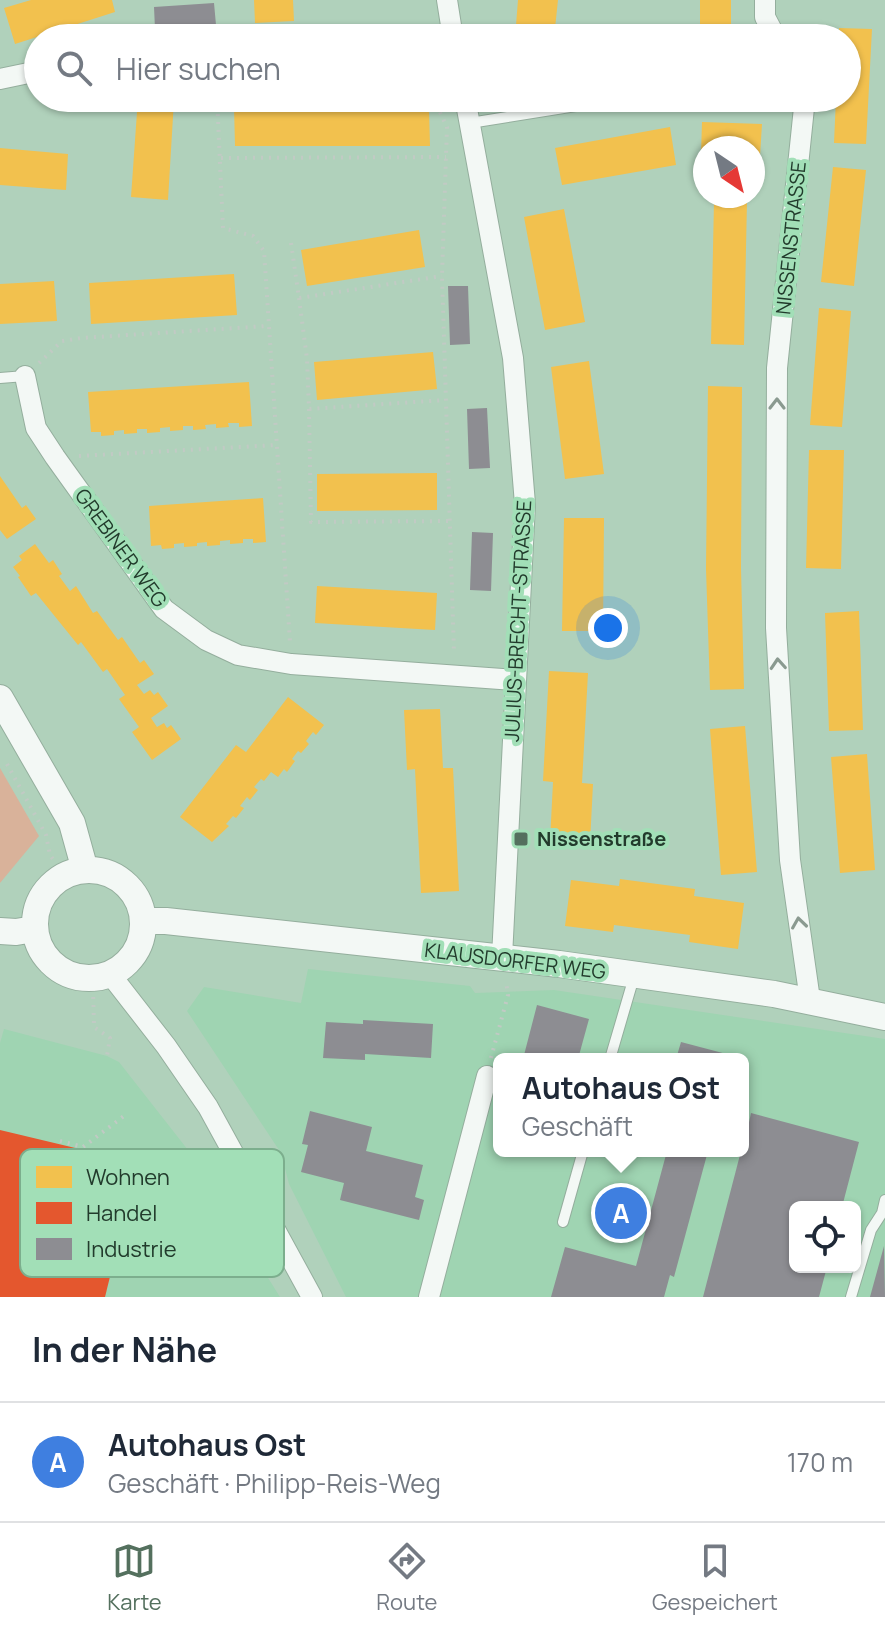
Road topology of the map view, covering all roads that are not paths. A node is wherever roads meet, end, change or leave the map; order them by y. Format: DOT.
graph roads {
  1 [pos="447,0"];
  2 [pos="765,0"];
  3 [pos="451,24"];
  4 [pos="769,24"];
  5 [pos="24,74"];
  6 [pos="0,79"];
  7 [pos="468,112"];
  8 [pos="539,112"];
  9 [pos="804,112"];
  10 [pos="470,123"];
  11 [pos="25,376"];
  12 [pos="0,378"];
  13 [pos="515,680"];
  14 [pos="0,698"];
  15 [pos="75,873"];
  16 [pos="143,921"];
  17 [pos="34,929"];
  18 [pos="0,931"];
  19 [pos="502,957"];
  20 [pos="635,975"];
  21 [pos="102,976"];
  22 [pos="810,1000"];
  23 [pos="885,1017"];
  24 [pos="612,1053"];
  25 [pos="487,1076"];
  26 [pos="231,1149"];
  27 [pos="581,1157"];
  28 [pos="885,1200"];
  29 [pos="563,1222"];
  30 [pos="284,1246"];
  31 [pos="312,1297"];
  32 [pos="429,1297"];
  33 [pos="851,1297"];
  1 -- 3 [label="street"];
  2 -- 4 [label="street"];
  5 -- 6 [label="street"];
  7 -- 10 [label="street, JULIUS-BRECHT-STRASSE"];
  8 -- 10 [label="lane"];
  22 -- 9 [label="street, NISSENSTRASSE, one-way"];
  10 -- 13 [label="street, JULIUS-BRECHT-STRASSE"];
  11 -- 12 [label="lane"];
  11 -- 13 [label="street, GREBINER WEG"];
  13 -- 19 [label="street, JULIUS-BRECHT-STRASSE"];
  14 -- 15 [label="street"];
  15 -- 16 [label="street"];
  15 -- 17 [label="street"];
  16 -- 19 [label="street, KLAUSDORFER WEG"];
  16 -- 21 [label="street"];
  17 -- 18 [label="street"];
  17 -- 21 [label="street"];
  19 -- 20 [label="street, KLAUSDORFER WEG"];
  20 -- 22 [label="street, KLAUSDORFER WEG"];
  20 -- 24 [label="lane"];
  21 -- 26 [label="street"];
  22 -- 23 [label="street, KLAUSDORFER WEG"];
  25 -- 32 [label="street"];
  27 -- 29 [label="lane"];
  28 -- 33 [label="lane"];
  30 -- 31 [label="street"];
}
